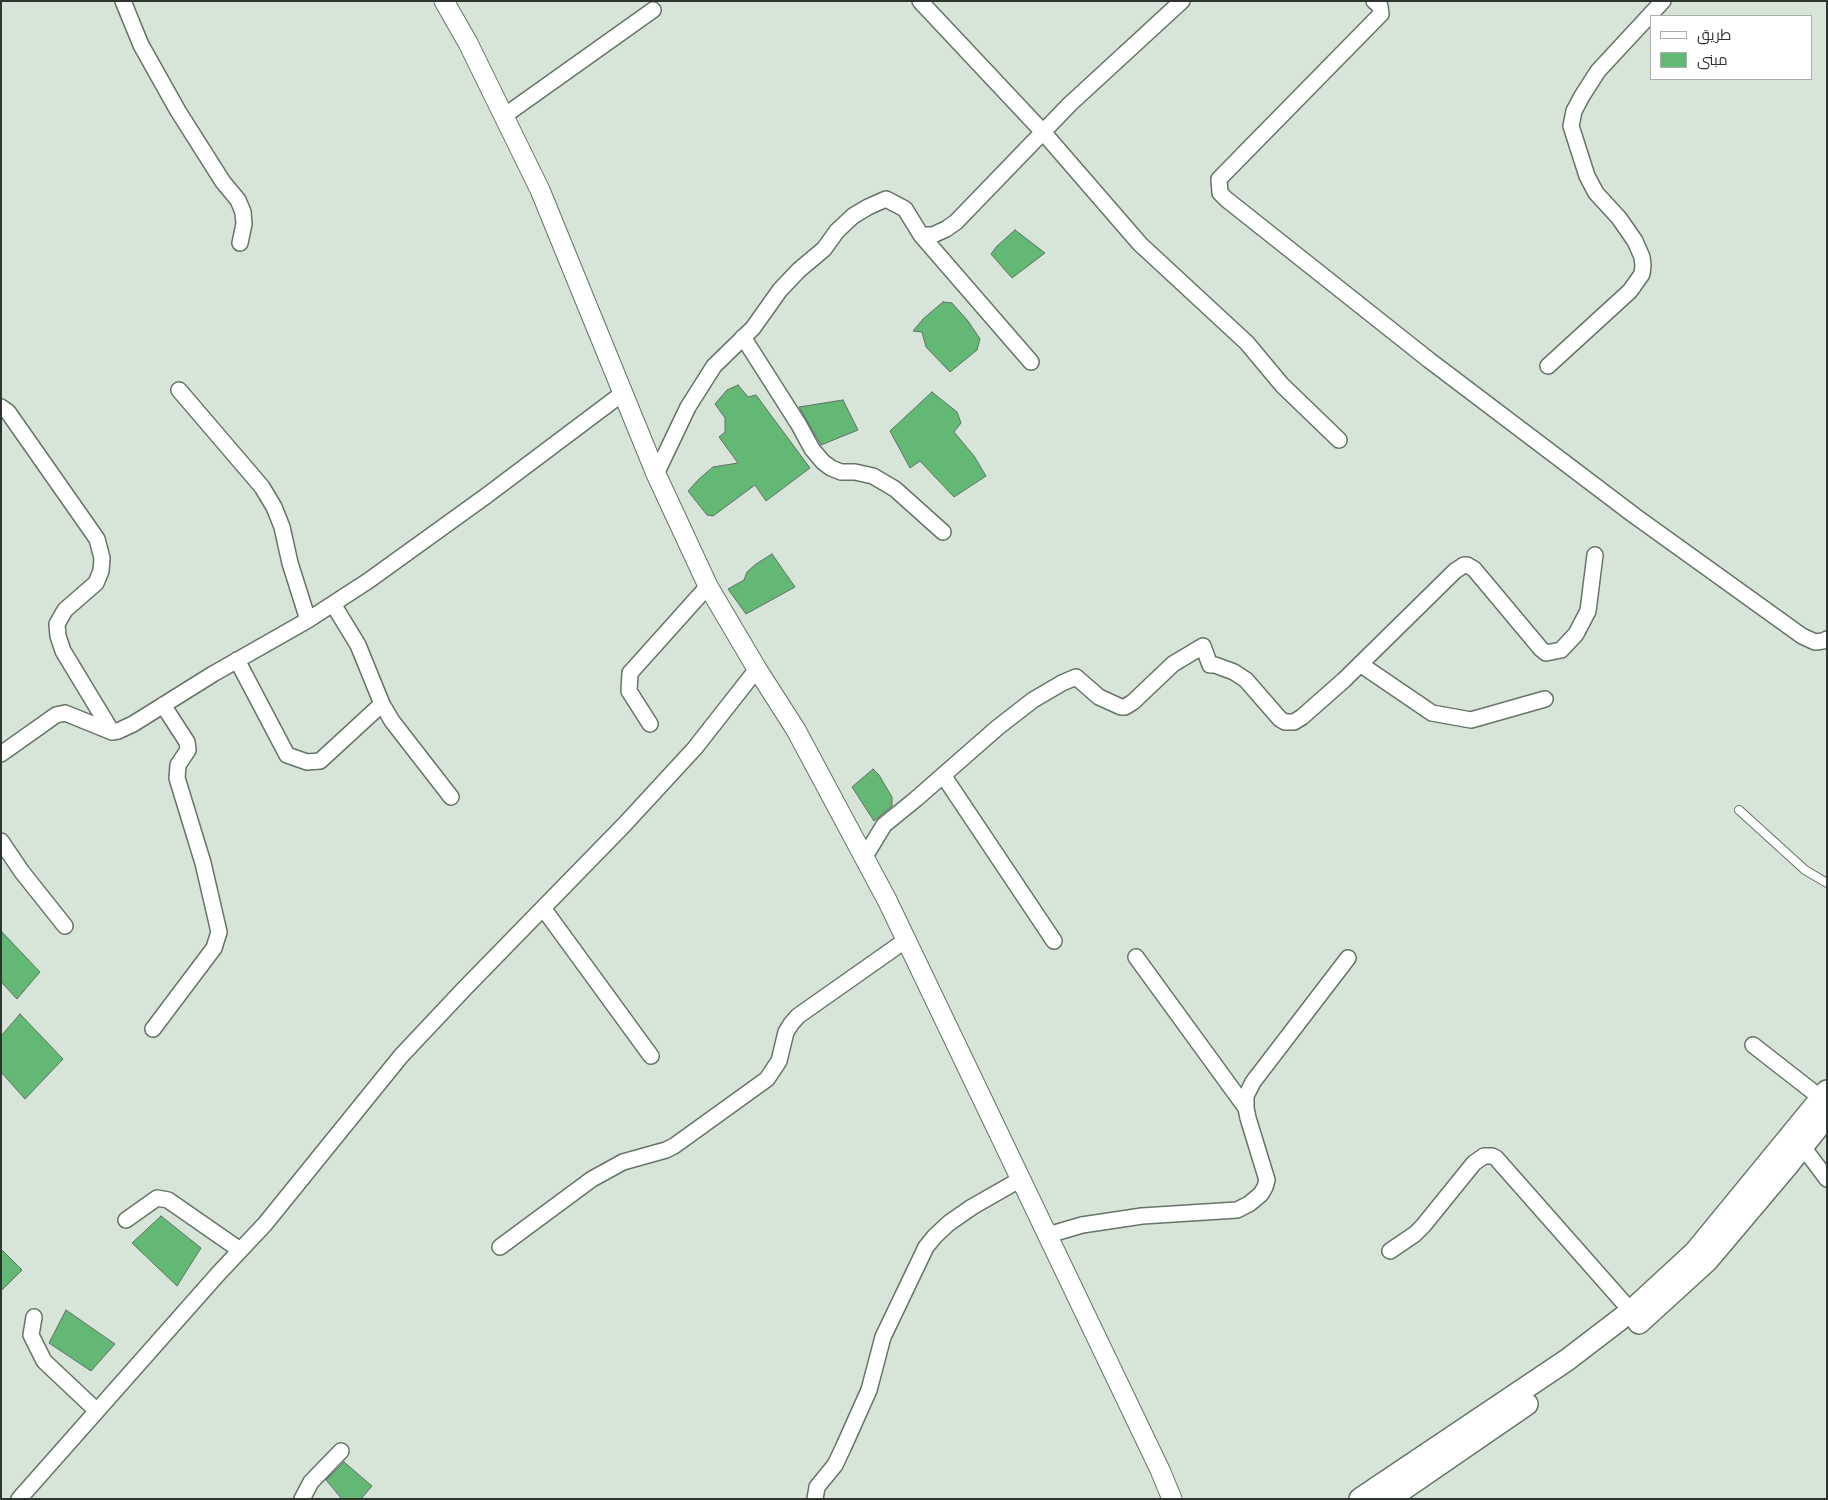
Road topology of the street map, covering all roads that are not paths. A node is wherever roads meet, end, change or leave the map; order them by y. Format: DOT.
graph roads {
  1 [pos="122,1"];
  2 [pos="444,1"];
  3 [pos="920,1"];
  4 [pos="1182,1"];
  5 [pos="1374,1"];
  6 [pos="1663,1"];
  7 [pos="653,10"];
  8 [pos="504,116"];
  9 [pos="1043,132"];
  10 [pos="921,235"];
  11 [pos="240,242"];
  12 [pos="743,337"];
  13 [pos="1031,362"];
  14 [pos="1548,366"];
  15 [pos="179,390"];
  16 [pos="623,394"];
  17 [pos="1,407"];
  18 [pos="1338,440"];
  19 [pos="656,474"];
  20 [pos="943,532"];
  21 [pos="1595,555"];
  22 [pos="708,586"];
  23 [pos="333,604"];
  24 [pos="308,620"];
  25 [pos="1827,639"];
  26 [pos="237,660"];
  27 [pos="1360,664"];
  28 [pos="757,669"];
  29 [pos="1545,699"];
  30 [pos="382,704"];
  31 [pos="164,705"];
  32 [pos="650,724"];
  33 [pos="112,732"];
  34 [pos="1,754"];
  35 [pos="943,775"];
  36 [pos="451,797"];
  37 [pos="1739,810"];
  38 [pos="1,841"];
  39 [pos="864,858"];
  40 [pos="1827,883"];
  41 [pos="543,908"];
  42 [pos="65,926"];
  43 [pos="906,940"];
  44 [pos="1054,941"];
  45 [pos="1136,957"];
  46 [pos="1348,958"];
  47 [pos="153,1028"];
  48 [pos="1754,1045"];
  49 [pos="651,1056"];
  50 [pos="1825,1102"];
  51 [pos="1246,1108"];
  52 [pos="1803,1147"];
  53 [pos="1021,1178"];
  54 [pos="1827,1179"];
  55 [pos="126,1220"];
  56 [pos="1048,1235"];
  57 [pos="500,1247"];
  58 [pos="240,1250"];
  59 [pos="1390,1251"];
  60 [pos="1631,1311"];
  61 [pos="34,1317"];
  62 [pos="1571,1366"];
  63 [pos="97,1411"];
  64 [pos="341,1451"];
  65 [pos="20,1499"];
  66 [pos="302,1499"];
  67 [pos="815,1499"];
  68 [pos="1172,1499"];
  69 [pos="1360,1499"];
  70 [pos="1389,1499"];
  1 -- 11 [label="street"];
  2 -- 8 [label="street"];
  3 -- 9 [label="street"];
  4 -- 9 [label="street"];
  5 -- 25 [label="street"];
  6 -- 14 [label="street"];
  7 -- 8 [label="street"];
  8 -- 16 [label="street"];
  9 -- 10 [label="street"];
  9 -- 18 [label="street"];
  10 -- 12 [label="street"];
  10 -- 13 [label="street"];
  12 -- 19 [label="street"];
  12 -- 20 [label="street"];
  15 -- 24 [label="street"];
  16 -- 19 [label="street"];
  16 -- 23 [label="street"];
  17 -- 33 [label="street"];
  19 -- 22 [label="street"];
  21 -- 27 [label="street"];
  22 -- 28 [label="street"];
  22 -- 32 [label="street"];
  23 -- 24 [label="street"];
  23 -- 30 [label="street"];
  24 -- 26 [label="street"];
  26 -- 30 [label="street"];
  26 -- 31 [label="street"];
  27 -- 29 [label="street"];
  27 -- 35 [label="street"];
  28 -- 39 [label="street"];
  28 -- 41 [label="street"];
  30 -- 36 [label="street"];
  31 -- 33 [label="street"];
  31 -- 47 [label="street"];
  33 -- 34 [label="street"];
  35 -- 39 [label="street"];
  35 -- 44 [label="street"];
  37 -- 40 [label="lane"];
  38 -- 42 [label="street"];
  39 -- 43 [label="street"];
  41 -- 49 [label="street"];
  41 -- 58 [label="street"];
  43 -- 53 [label="street"];
  43 -- 57 [label="street"];
  45 -- 51 [label="street"];
  46 -- 51 [label="street"];
  48 -- 50 [label="street"];
  50 -- 52 [label="main road"];
  50 -- 60 [label="main road"];
  51 -- 56 [label="street"];
  52 -- 54 [label="street"];
  52 -- 62 [label="main road"];
  53 -- 56 [label="street"];
  53 -- 67 [label="street"];
  55 -- 58 [label="street"];
  56 -- 68 [label="street"];
  58 -- 63 [label="street"];
  59 -- 60 [label="street"];
  60 -- 62 [label="main road"];
  61 -- 63 [label="street"];
  62 -- 69 [label="main road"];
  62 -- 70 [label="main road"];
  63 -- 65 [label="street"];
  64 -- 66 [label="street"];
}
